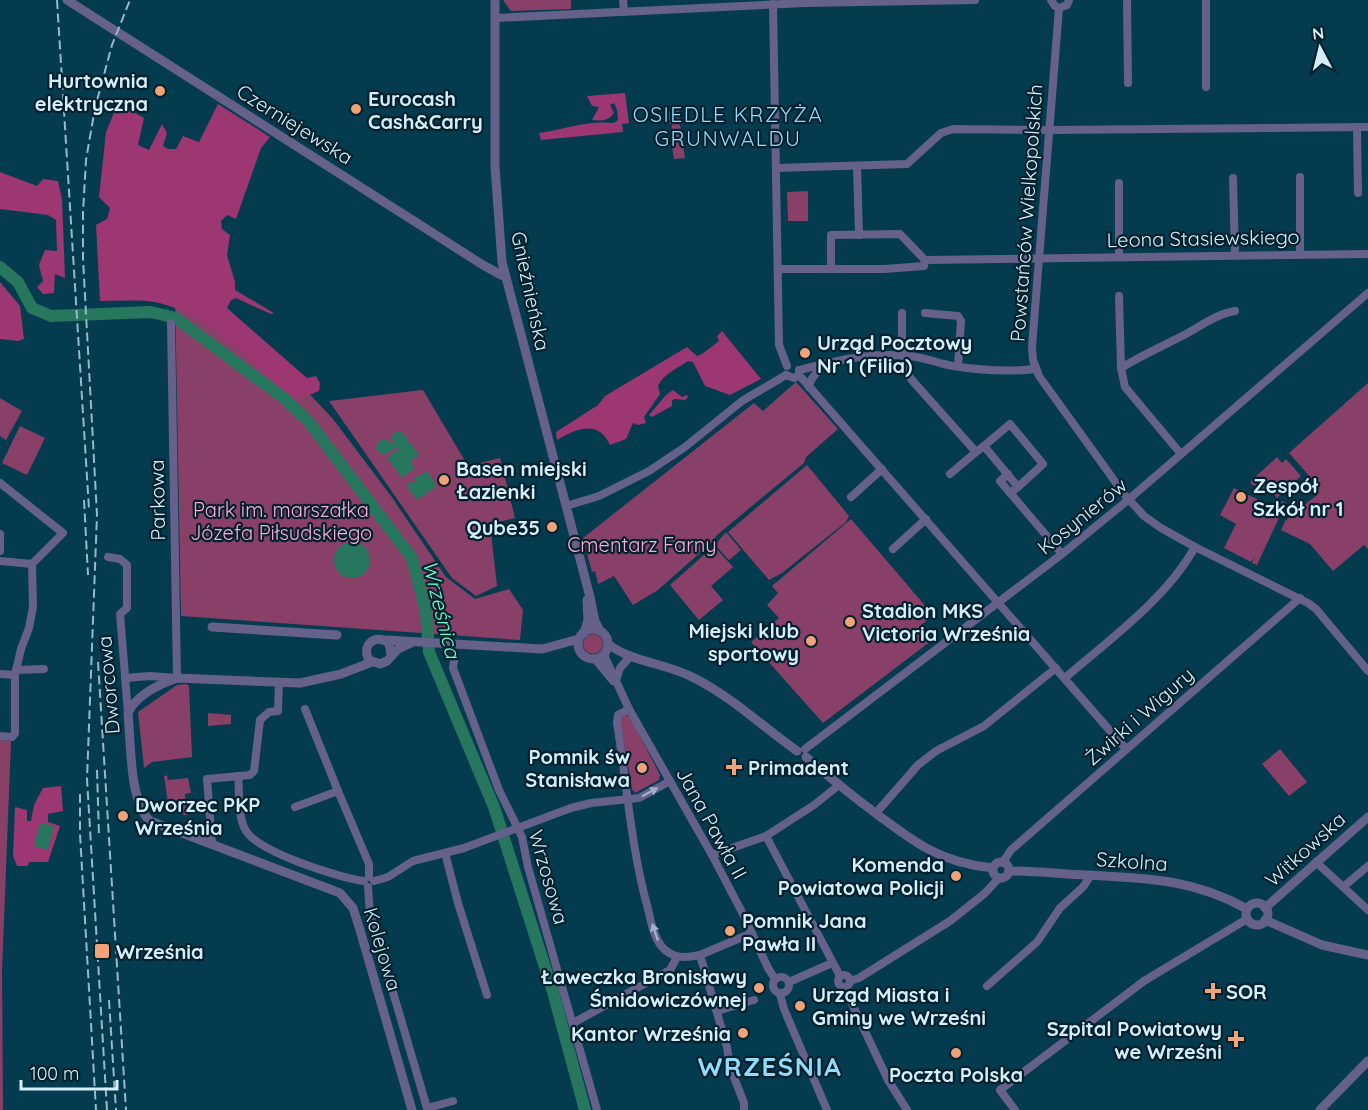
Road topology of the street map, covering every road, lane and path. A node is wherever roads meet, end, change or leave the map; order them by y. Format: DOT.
graph roads {
  1 [pos="67,0"];
  2 [pos="495,0"];
  3 [pos="623,0"];
  4 [pos="939,0"];
  5 [pos="975,0"];
  6 [pos="1052,0"];
  7 [pos="1069,0"];
  8 [pos="1127,0"];
  9 [pos="1206,0"];
  10 [pos="694,4"];
  11 [pos="773,4"];
  12 [pos="1059,8"];
  13 [pos="624,12"];
  14 [pos="495,18"];
  15 [pos="1128,83"];
  16 [pos="1206,87"];
  17 [pos="1357,127"];
  18 [pos="1368,127"];
  19 [pos="1049,130"];
  20 [pos="857,166"];
  21 [pos="776,168"];
  22 [pos="1299,177"];
  23 [pos="1233,178"];
  24 [pos="1119,183"];
  25 [pos="1358,194"];
  26 [pos="859,234"];
  27 [pos="1300,254"];
  28 [pos="1368,254"];
  29 [pos="1235,255"];
  30 [pos="1119,256"];
  31 [pos="1039,257"];
  32 [pos="925,260"];
  33 [pos="831,269"];
  34 [pos="777,270"];
  35 [pos="505,275"];
  36 [pos="1368,293"];
  37 [pos="1119,296"];
  38 [pos="1235,311"];
  39 [pos="902,313"];
  40 [pos="925,313"];
  41 [pos="171,322"];
  42 [pos="904,355"];
  43 [pos="823,364"];
  44 [pos="787,366"];
  45 [pos="958,366"];
  46 [pos="1121,368"];
  47 [pos="1036,369"];
  48 [pos="799,372"];
  49 [pos="786,375"];
  50 [pos="809,387"];
  51 [pos="984,446"];
  52 [pos="976,453"];
  53 [pos="1181,454"];
  54 [pos="882,469"];
  55 [pos="950,474"];
  56 [pos="1008,474"];
  57 [pos="0,483"];
  58 [pos="1018,486"];
  59 [pos="1010,494"];
  60 [pos="851,497"];
  61 [pos="1128,500"];
  62 [pos="566,506"];
  63 [pos="926,519"];
  64 [pos="0,534"];
  65 [pos="1195,547"];
  66 [pos="893,549"];
  67 [pos="0,551"];
  68 [pos="1062,554"];
  69 [pos="108,557"];
  70 [pos="0,561"];
  71 [pos="32,564"];
  72 [pos="586,583"];
  73 [pos="1300,598"];
  74 [pos="998,603"];
  75 [pos="212,627"];
  76 [pos="600,631"];
  77 [pos="338,635"];
  78 [pos="581,636"];
  79 [pos="386,640"];
  80 [pos="419,641"];
  81 [pos="545,649"];
  82 [pos="580,651"];
  83 [pos="603,653"];
  84 [pos="366,654"];
  85 [pos="391,655"];
  86 [pos="628,659"];
  87 [pos="454,660"];
  88 [pos="642,660"];
  89 [pos="372,662"];
  90 [pos="1056,668"];
  91 [pos="44,669"];
  92 [pos="1368,671"];
  93 [pos="347,672"];
  94 [pos="15,673"];
  95 [pos="0,674"];
  96 [pos="125,678"];
  97 [pos="177,678"];
  98 [pos="1065,678"];
  99 [pos="616,682"];
  100 [pos="279,683"];
  101 [pos="306,709"];
  102 [pos="629,709"];
  103 [pos="128,713"];
  104 [pos="0,736"];
  105 [pos="1126,749"];
  106 [pos="803,752"];
  107 [pos="238,776"];
  108 [pos="670,781"];
  109 [pos="839,785"];
  110 [pos="338,791"];
  111 [pos="628,800"];
  112 [pos="296,807"];
  113 [pos="876,813"];
  114 [pos="1368,817"];
  115 [pos="150,821"];
  116 [pos="515,828"];
  117 [pos="766,836"];
  118 [pos="212,844"];
  119 [pos="445,853"];
  120 [pos="712,855"];
  121 [pos="1003,862"];
  122 [pos="1316,862"];
  123 [pos="1368,866"];
  124 [pos="993,868"];
  125 [pos="1010,871"];
  126 [pos="1090,875"];
  127 [pos="999,878"];
  128 [pos="369,882"];
  129 [pos="1343,887"];
  130 [pos="1265,908"];
  131 [pos="1368,910"];
  132 [pos="1247,914"];
  133 [pos="1265,920"];
  134 [pos="752,933"];
  135 [pos="1368,954"];
  136 [pos="700,955"];
  137 [pos="677,957"];
  138 [pos="832,963"];
  139 [pos="776,979"];
  140 [pos="789,982"];
  141 [pos="847,984"];
  142 [pos="987,986"];
  143 [pos="780,994"];
  144 [pos="487,995"];
  145 [pos="754,1000"];
  146 [pos="717,1011"];
  147 [pos="573,1023"];
  148 [pos="1368,1061"];
  149 [pos="453,1101"];
  150 [pos="412,1110"];
  151 [pos="597,1110"];
  152 [pos="744,1110"];
  153 [pos="827,1110"];
  154 [pos="907,1110"];
  155 [pos="1015,1110"];
  156 [pos="1320,1110"];
  1 -- 35 [label="street, Czerniejewska"];
  2 -- 14 [label="street, Gnieźnieńska"];
  3 -- 13 [label="street"];
  4 -- 5 [label="street"];
  4 -- 11 [label="street"];
  6 -- 12 [label="street"];
  7 -- 12 [label="street"];
  8 -- 15 [label="street"];
  9 -- 16 [label="street"];
  10 -- 11 [label="street"];
  10 -- 13 [label="street"];
  11 -- 21 [label="street"];
  12 -- 19 [label="street, Powstańców Wielkopolskich"];
  13 -- 14 [label="street"];
  14 -- 35 [label="street, Gnieźnieńska"];
  17 -- 18 [label="street"];
  17 -- 19 [label="street"];
  17 -- 25 [label="street"];
  19 -- 20 [label="street"];
  19 -- 31 [label="street, Powstańców Wielkopolskich"];
  20 -- 21 [label="street"];
  20 -- 26 [label="street"];
  21 -- 34 [label="street"];
  22 -- 27 [label="street"];
  23 -- 29 [label="street"];
  24 -- 30 [label="street"];
  26 -- 32 [label="street"];
  26 -- 33 [label="street"];
  27 -- 28 [label="street, Leona Stasiewskiego"];
  27 -- 29 [label="street, Leona Stasiewskiego"];
  29 -- 30 [label="street, Leona Stasiewskiego"];
  30 -- 31 [label="street, Leona Stasiewskiego"];
  31 -- 32 [label="street, Leona Stasiewskiego"];
  31 -- 47 [label="street, Powstańców Wielkopolskich"];
  32 -- 33 [label="street, Leona Stasiewskiego"];
  33 -- 34 [label="street"];
  34 -- 44 [label="street"];
  35 -- 62 [label="street, Gnieźnieńska"];
  36 -- 53 [label="street, Kosynierów"];
  37 -- 46 [label="street"];
  38 -- 46 [label="street"];
  39 -- 42 [label="street"];
  40 -- 45 [label="street"];
  41 -- 97 [label="street, Parkowa"];
  42 -- 43 [label="street"];
  42 -- 45 [label="street"];
  42 -- 52 [label="street"];
  43 -- 48 [label="street"];
  43 -- 50 [label="street"];
  44 -- 48 [label="street"];
  44 -- 49 [label="street"];
  45 -- 47 [label="street"];
  46 -- 53 [label="street"];
  47 -- 61 [label="street, Powstańców Wielkopolskich"];
  48 -- 49 [label="street"];
  48 -- 50 [label="street"];
  49 -- 62 [label="street"];
  50 -- 54 [label="street"];
  51 -- 52 [label="street"];
  51 -- 56 [label="street"];
  51 -- 58 [label="street"];
  52 -- 55 [label="street"];
  53 -- 61 [label="street, Kosynierów"];
  54 -- 60 [label="street"];
  54 -- 63 [label="street"];
  56 -- 58 [label="street"];
  56 -- 59 [label="street"];
  57 -- 71 [label="street"];
  58 -- 59 [label="street"];
  59 -- 68 [label="street"];
  61 -- 65 [label="street, Powstańców Wielkopolskich"];
  61 -- 68 [label="street, Kosynierów"];
  62 -- 72 [label="street, Gnieźnieńska"];
  63 -- 66 [label="street"];
  63 -- 74 [label="street"];
  64 -- 67 [label="street"];
  65 -- 73 [label="street, Powstańców Wielkopolskich"];
  65 -- 98 [label="street"];
  68 -- 74 [label="street, Kosynierów"];
  69 -- 96 [label="street, Dworcowa"];
  70 -- 71 [label="street"];
  71 -- 94 [label="street"];
  72 -- 76 [label="street, Gnieźnieńska"];
  72 -- 78 [label="street, Gnieźnieńska"];
  73 -- 92 [label="street, Powstańców Wielkopolskich"];
  73 -- 105 [label="street, Żwirki i Wigury"];
  74 -- 90 [label="street"];
  74 -- 106 [label="street, Kosynierów"];
  75 -- 77 [label="street"];
  76 -- 78 [label="street"];
  76 -- 83 [label="street"];
  78 -- 81 [label="street"];
  78 -- 82 [label="street"];
  79 -- 80 [label="street"];
  79 -- 84 [label="street"];
  79 -- 85 [label="street"];
  80 -- 81 [label="street"];
  80 -- 85 [label="street"];
  81 -- 82 [label="street"];
  82 -- 83 [label="street"];
  83 -- 86 [label="street"];
  83 -- 88 [label="street"];
  83 -- 99 [label="street, Jana Pawła II"];
  84 -- 89 [label="street"];
  84 -- 93 [label="street"];
  85 -- 89 [label="street"];
  86 -- 88 [label="street"];
  86 -- 99 [label="street"];
  87 -- 116 [label="street, Wrzosowa"];
  88 -- 106 [label="street"];
  89 -- 93 [label="street"];
  90 -- 98 [label="street"];
  90 -- 113 [label="street"];
  91 -- 94 [label="street"];
  93 -- 100 [label="street"];
  94 -- 95 [label="street"];
  94 -- 104 [label="street"];
  96 -- 97 [label="street"];
  96 -- 103 [label="street, Dworcowa"];
  97 -- 100 [label="street"];
  97 -- 103 [label="street"];
  98 -- 105 [label="street"];
  99 -- 102 [label="street, Jana Pawła II"];
  100 -- 107 [label="street"];
  101 -- 110 [label="street"];
  102 -- 108 [label="street, Jana Pawła II"];
  102 -- 111 [label="street"];
  103 -- 115 [label="street, Dworcowa"];
  105 -- 121 [label="street, Żwirki i Wigury"];
  106 -- 109 [label="street"];
  107 -- 118 [label="street"];
  107 -- 128 [label="street"];
  111 -- 108 [label="street, one-way"];
  108 -- 120 [label="street, Jana Pawła II"];
  109 -- 113 [label="street"];
  109 -- 117 [label="street"];
  110 -- 112 [label="street"];
  110 -- 128 [label="street"];
  111 -- 116 [label="street"];
  137 -- 111 [label="street, one-way"];
  113 -- 124 [label="street"];
  114 -- 122 [label="street, Witkowska"];
  115 -- 118 [label="street, Kolejowa"];
  116 -- 119 [label="street"];
  116 -- 147 [label="street, Wrzosowa"];
  117 -- 120 [label="street"];
  117 -- 138 [label="street"];
  118 -- 150 [label="street, Kolejowa"];
  119 -- 128 [label="street"];
  119 -- 144 [label="street"];
  120 -- 134 [label="street, Jana Pawła II"];
  121 -- 124 [label="street"];
  121 -- 125 [label="street"];
  122 -- 129 [label="street"];
  122 -- 130 [label="street, Witkowska"];
  123 -- 129 [label="street"];
  124 -- 127 [label="street"];
  125 -- 126 [label="street, Szkolna"];
  125 -- 127 [label="street"];
  126 -- 132 [label="street, Szkolna"];
  126 -- 142 [label="street"];
  127 -- 141 [label="street"];
  128 -- 149 [label="street"];
  129 -- 131 [label="street"];
  130 -- 132 [label="street"];
  130 -- 133 [label="street"];
  132 -- 133 [label="street"];
  132 -- 155 [label="street"];
  133 -- 135 [label="street"];
  134 -- 136 [label="street"];
  134 -- 139 [label="street, Jana Pawła II"];
  136 -- 137 [label="street"];
  136 -- 146 [label="street"];
  137 -- 147 [label="street"];
  138 -- 140 [label="street"];
  138 -- 141 [label="street"];
  139 -- 140 [label="street"];
  139 -- 143 [label="street"];
  140 -- 143 [label="street"];
  141 -- 154 [label="street"];
  143 -- 153 [label="street"];
  145 -- 146 [label="street"];
  146 -- 152 [label="street"];
  147 -- 151 [label="street, Wrzosowa"];
  148 -- 156 [label="street"];
}
